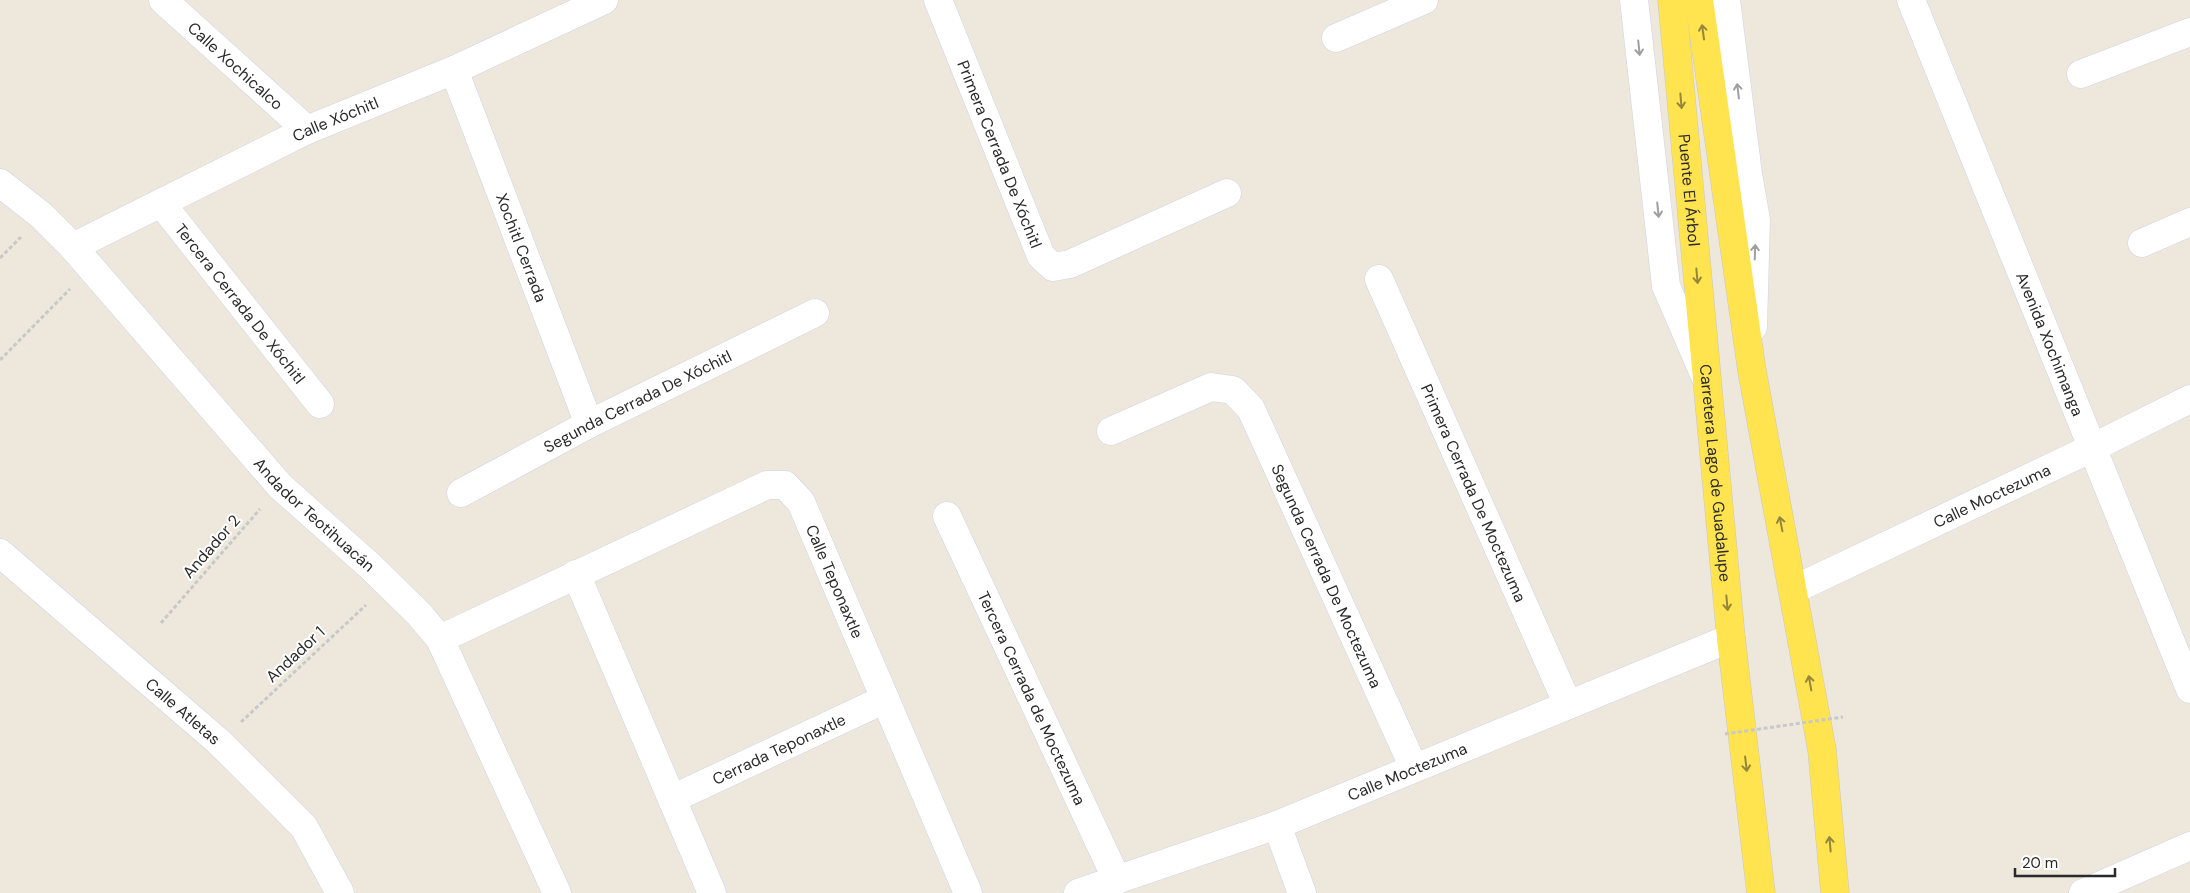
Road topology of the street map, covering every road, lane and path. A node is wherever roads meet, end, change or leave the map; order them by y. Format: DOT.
graph roads {
  1 [pos="163,0"];
  2 [pos="604,0"];
  3 [pos="938,0"];
  4 [pos="1424,0"];
  5 [pos="1634,0"];
  6 [pos="1672,0"];
  7 [pos="1699,0"];
  8 [pos="1726,0"];
  9 [pos="1911,0"];
  10 [pos="2190,32"];
  11 [pos="1336,38"];
  12 [pos="454,70"];
  13 [pos="2081,74"];
  14 [pos="307,130"];
  15 [pos="0,183"];
  16 [pos="1227,193"];
  17 [pos="160,203"];
  18 [pos="2190,222"];
  19 [pos="2142,243"];
  20 [pos="72,247"];
  21 [pos="90,268"];
  22 [pos="1379,279"];
  23 [pos="815,313"];
  24 [pos="0,360"];
  25 [pos="1752,371"];
  26 [pos="1706,380"];
  27 [pos="2190,399"];
  28 [pos="320,404"];
  29 [pos="589,424"];
  30 [pos="1111,431"];
  31 [pos="2092,448"];
  32 [pos="280,486"];
  33 [pos="461,493"];
  34 [pos="947,516"];
  35 [pos="0,552"];
  36 [pos="576,574"];
  37 [pos="388,584"];
  38 [pos="1793,590"];
  39 [pos="161,623"];
  40 [pos="1731,638"];
  41 [pos="440,639"];
  42 [pos="2190,689"];
  43 [pos="885,699"];
  44 [pos="1568,705"];
  45 [pos="1842,717"];
  46 [pos="1725,734"];
  47 [pos="218,742"];
  48 [pos="1414,768"];
  49 [pos="672,799"];
  50 [pos="1277,825"];
  51 [pos="2190,846"];
  52 [pos="1117,880"];
  53 [pos="340,893"];
  54 [pos="557,893"];
  55 [pos="712,893"];
  56 [pos="968,893"];
  57 [pos="1078,893"];
  58 [pos="1302,893"];
  59 [pos="1761,893"];
  60 [pos="1835,893"];
  61 [pos="2083,893"];
  1 -- 14 [label="street, Calle Xochicalco"];
  2 -- 12 [label="street, Calle Xóchitl"];
  3 -- 16 [label="street, Primera Cerrada De Xóchitl"];
  4 -- 11 [label="street"];
  5 -- 26 [label="street, Carretera Lago de Guadalupe, one-way"];
  6 -- 26 [label="main road, Puente El Árbol, one-way"];
  25 -- 7 [label="main road, Puente El Árbol, one-way"];
  25 -- 8 [label="street, one-way"];
  9 -- 31 [label="street, Avenida Xochimanga"];
  10 -- 13 [label="street"];
  12 -- 14 [label="street, Calle Xóchitl"];
  12 -- 29 [label="street, Xochitl Cerrada"];
  14 -- 17 [label="street, Calle Xóchitl"];
  15 -- 20 [label="street, Andador Teotihuacán"];
  17 -- 20 [label="street, Calle Xóchitl"];
  17 -- 28 [label="street, Tercera Cerrada De Xóchitl"];
  18 -- 19 [label="street"];
  20 -- 21 [label="street, Andador Teotihuacán"];
  21 -- 24 [label="path"];
  21 -- 32 [label="street, Andador Teotihuacán"];
  22 -- 44 [label="street, Primera Cerrada De Moctezuma"];
  23 -- 29 [label="street, Segunda Cerrada De Xóchitl"];
  38 -- 25 [label="main road, one-way"];
  26 -- 40 [label="main road, Carretera Lago de Guadalupe, one-way"];
  27 -- 31 [label="street, Calle Moctezuma"];
  29 -- 33 [label="street, Segunda Cerrada De Xóchitl"];
  30 -- 48 [label="street, Segunda Cerrada De Moctezuma"];
  31 -- 38 [label="street, Calle Moctezuma"];
  31 -- 42 [label="street, Avenida Xochimanga"];
  32 -- 37 [label="street, Andador Teotihuacán"];
  32 -- 39 [label="path, Andador 2"];
  34 -- 52 [label="street, Tercera Cerrada de Moctezuma"];
  35 -- 47 [label="street, Calle Atletas"];
  36 -- 41 [label="street, Calle Teponaxtle"];
  36 -- 43 [label="street, Calle Teponaxtle"];
  36 -- 49 [label="street"];
  37 -- 41 [label="street, Andador Teotihuacán"];
  37 -- 47 [label="path, Andador 1"];
  60 -- 38 [label="main road, one-way"];
  40 -- 44 [label="street, Calle Moctezuma"];
  40 -- 59 [label="main road, Carretera Lago de Guadalupe, one-way"];
  41 -- 54 [label="street, Andador Teotihuacán"];
  43 -- 49 [label="street, Cerrada Teponaxtle"];
  43 -- 56 [label="street, Calle Teponaxtle"];
  44 -- 48 [label="street, Calle Moctezuma"];
  45 -- 46 [label="path, bridge"];
  47 -- 53 [label="street, Calle Atletas"];
  48 -- 50 [label="street, Calle Moctezuma"];
  49 -- 55 [label="street"];
  50 -- 52 [label="street, Calle Moctezuma"];
  50 -- 58 [label="street"];
  51 -- 61 [label="street"];
  52 -- 57 [label="street, Calle Moctezuma"];
}
